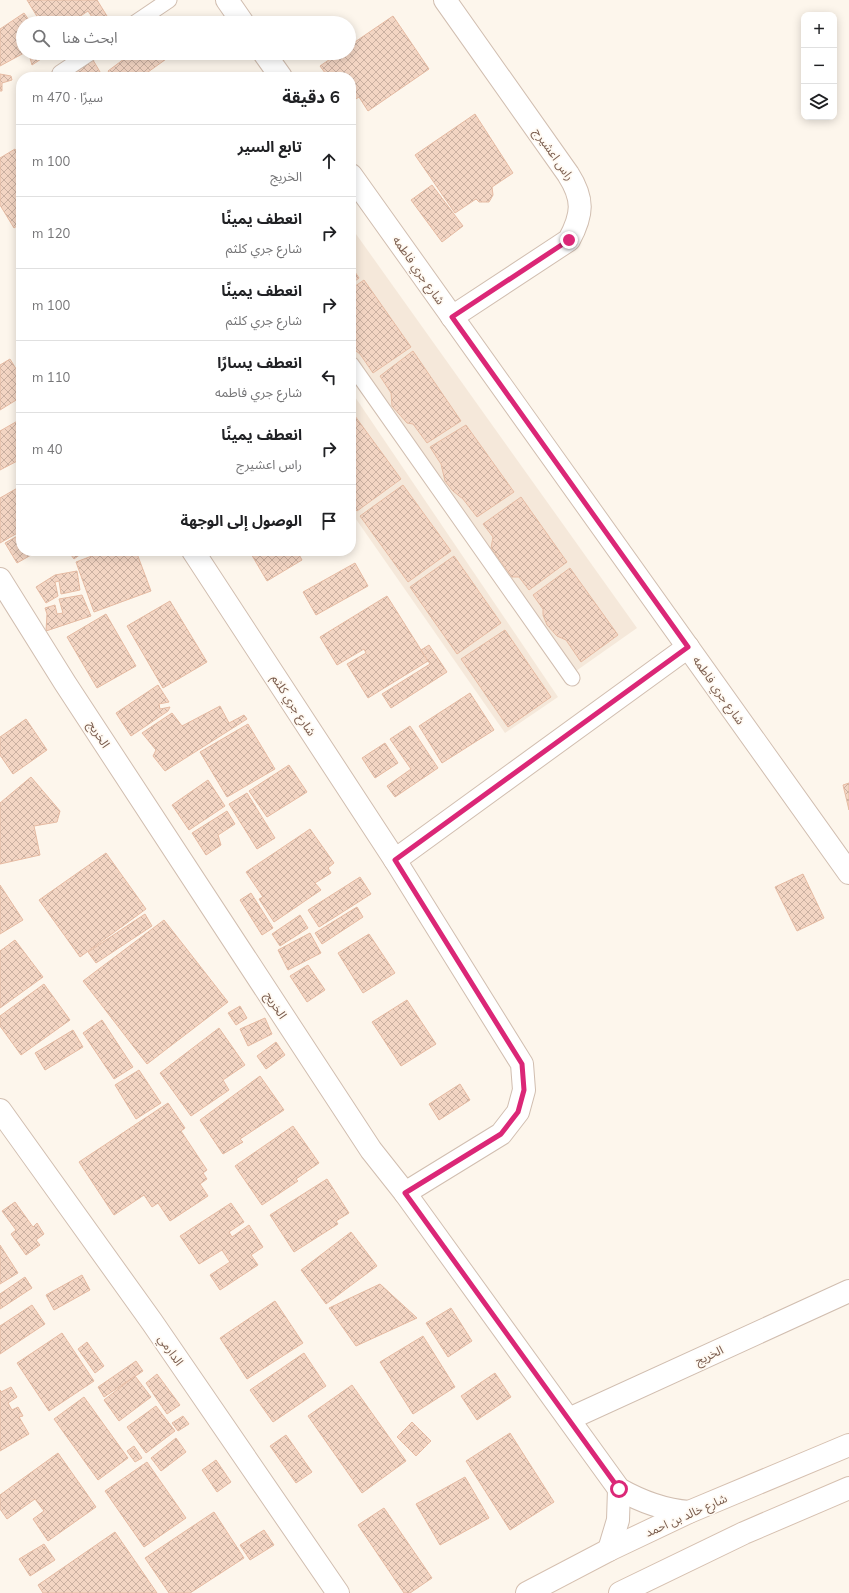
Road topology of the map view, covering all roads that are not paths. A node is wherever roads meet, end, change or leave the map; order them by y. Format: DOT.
graph roads {
  1 [pos="169,0"];
  2 [pos="227,0"];
  3 [pos="445,0"];
  4 [pos="145,16"];
  5 [pos="238,16"];
  6 [pos="80,60"];
  7 [pos="269,60"];
  8 [pos="62,72"];
  9 [pos="277,72"];
  10 [pos="356,182"];
  11 [pos="452,317"];
  12 [pos="356,371"];
  13 [pos="196,556"];
  14 [pos="0,579"];
  15 [pos="688,647"];
  16 [pos="572,678"];
  17 [pos="395,860"];
  18 [pos="849,874"];
  19 [pos="0,1110"];
  20 [pos="405,1193"];
  21 [pos="849,1291"];
  22 [pos="570,1419"];
  23 [pos="849,1445"];
  24 [pos="849,1488"];
  25 [pos="619,1489"];
  26 [pos="689,1512"];
  27 [pos="609,1550"];
  28 [pos="338,1593"];
  29 [pos="527,1593"];
  30 [pos="620,1593"];
  1 -- 4 [label="lane"];
  2 -- 5 [label="street"];
  3 -- 11 [label="street, راس اعشيرج"];
  6 -- 8 [label="lane"];
  7 -- 9 [label="street"];
  10 -- 11 [label="street, شارع جري فاطمه"];
  11 -- 15 [label="street, شارع جري فاطمه"];
  12 -- 16 [label="lane"];
  13 -- 17 [label="street, شارع جري كلثم"];
  14 -- 20 [label="street, الخريج"];
  15 -- 17 [label="street"];
  15 -- 18 [label="street, شارع جري فاطمه"];
  17 -- 20 [label="street, شارع جري كلثم"];
  19 -- 28 [label="street, الدارمي"];
  20 -- 22 [label="street, الخريج"];
  21 -- 22 [label="street, الخريج"];
  22 -- 25 [label="street, الخريج"];
  23 -- 26 [label="street, شارع خالد بن احمد"];
  24 -- 30 [label="street"];
  25 -- 26 [label="street, الخريج"];
  25 -- 27 [label="street"];
  26 -- 27 [label="street, شارع خالد بن احمد"];
  27 -- 29 [label="street, شارع خالد بن احمد"];
}
